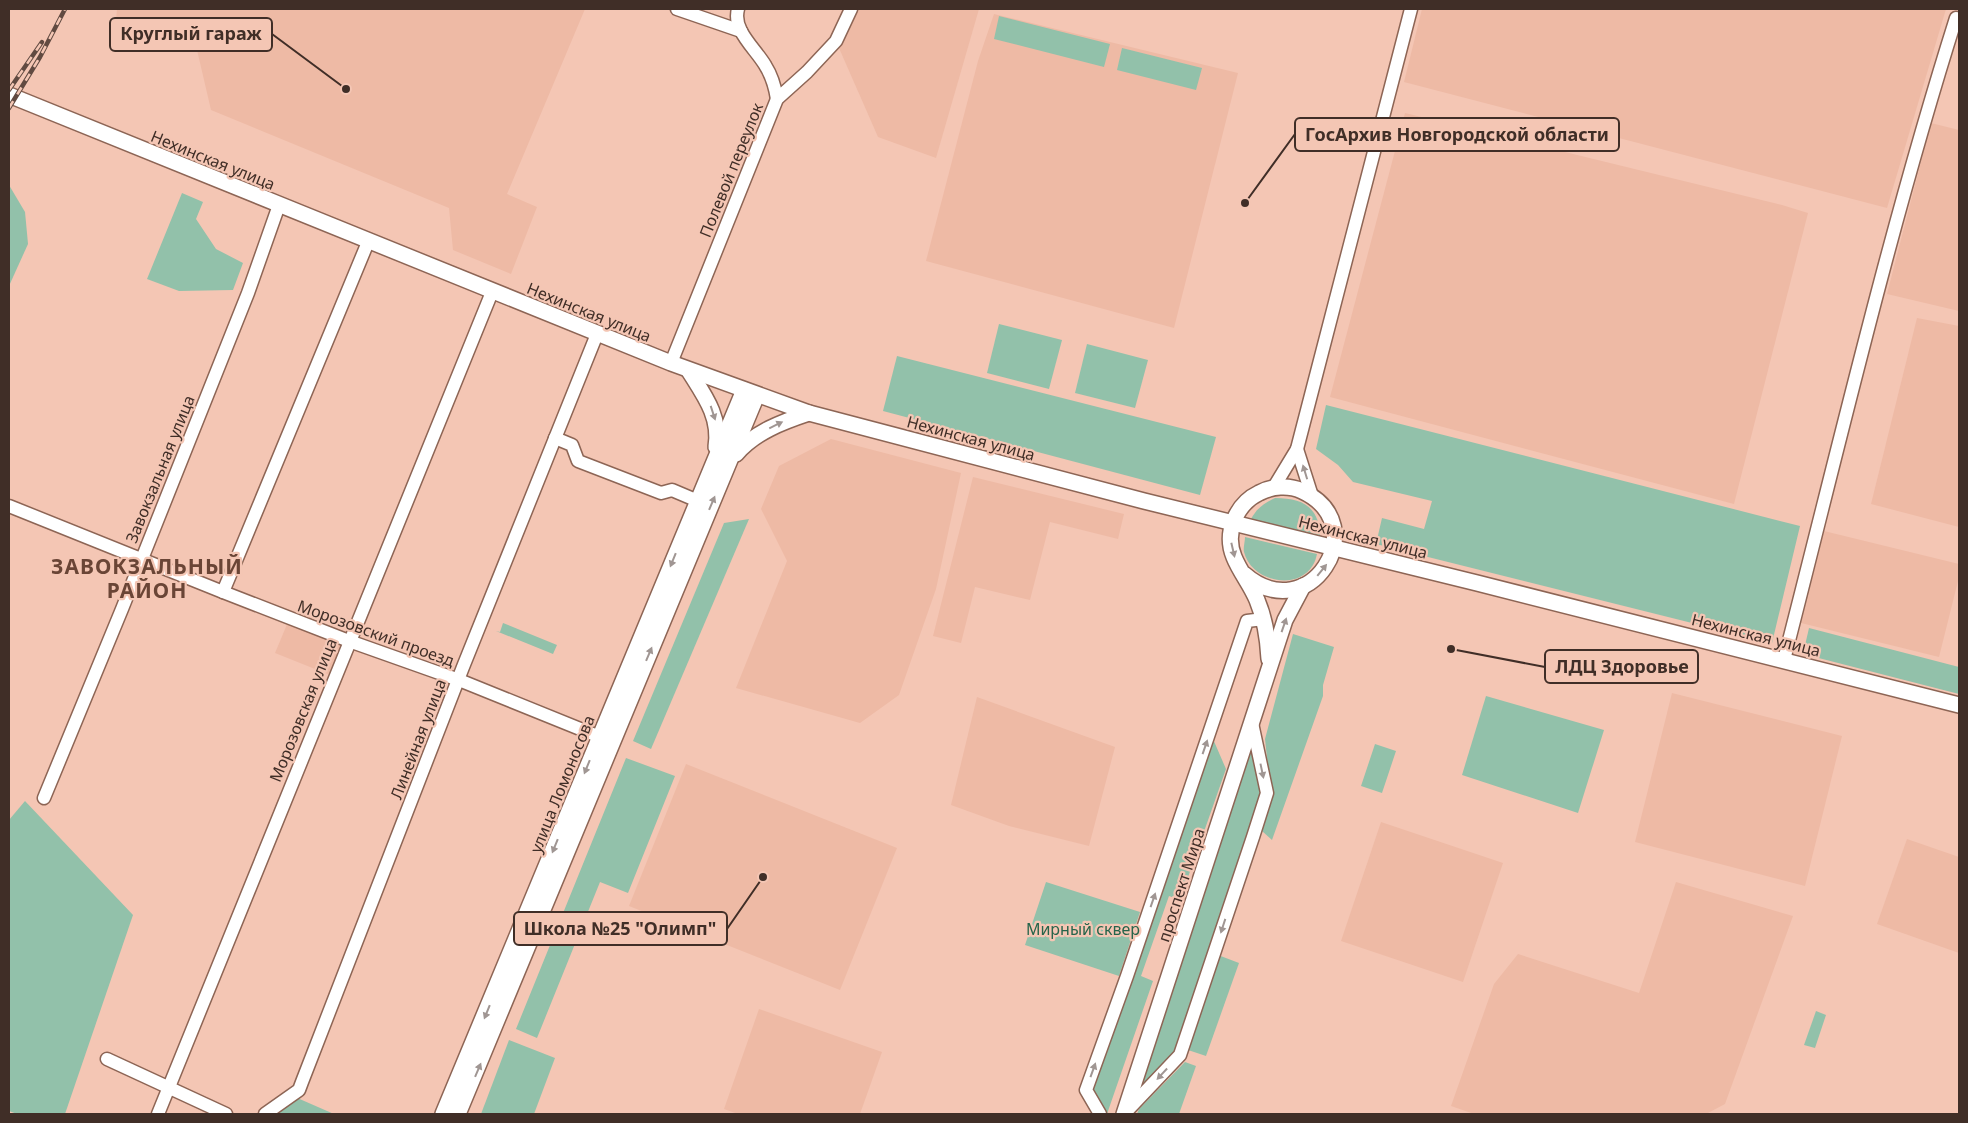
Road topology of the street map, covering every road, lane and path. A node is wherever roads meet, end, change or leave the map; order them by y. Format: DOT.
graph roads {
  1 [pos="678,9"];
  2 [pos="738,9"];
  3 [pos="851,9"];
  4 [pos="1411,9"];
  5 [pos="1959,19"];
  6 [pos="741,31"];
  7 [pos="9,95"];
  8 [pos="777,98"];
  9 [pos="279,206"];
  10 [pos="368,242"];
  11 [pos="492,292"];
  12 [pos="597,334"];
  13 [pos="671,363"];
  14 [pos="689,371"];
  15 [pos="750,393"];
  16 [pos="809,413"];
  17 [pos="555,438"];
  18 [pos="1297,449"];
  19 [pos="719,467"];
  20 [pos="1274,487"];
  21 [pos="1312,496"];
  22 [pos="698,501"];
  23 [pos="9,506"];
  24 [pos="1233,523"];
  25 [pos="1334,548"];
  26 [pos="142,560"];
  27 [pos="1244,574"];
  28 [pos="1303,586"];
  29 [pos="223,592"];
  30 [pos="663,604"];
  31 [pos="1264,619"];
  32 [pos="349,641"];
  33 [pos="1784,660"];
  34 [pos="1270,666"];
  35 [pos="459,680"];
  36 [pos="1959,705"];
  37 [pos="1252,723"];
  38 [pos="600,737"];
  39 [pos="44,798"];
  40 [pos="506,984"];
  41 [pos="107,1059"];
  42 [pos="169,1088"];
  43 [pos="158,1114"];
  44 [pos="226,1114"];
  45 [pos="265,1114"];
  46 [pos="443,1114"];
  47 [pos="458,1114"];
  48 [pos="1100,1114"];
  49 [pos="1124,1114"];
  1 -- 6 [label="street"];
  2 -- 6 [label="street"];
  3 -- 8 [label="street, Полевой переулок"];
  4 -- 18 [label="street"];
  5 -- 33 [label="street"];
  6 -- 8 [label="street"];
  7 -- 9 [label="main road, Нехинская улица"];
  8 -- 13 [label="street, Полевой переулок"];
  9 -- 10 [label="main road, Нехинская улица"];
  9 -- 26 [label="street, Завокзальная улица"];
  10 -- 11 [label="main road, Нехинская улица"];
  10 -- 29 [label="street"];
  11 -- 12 [label="main road, Нехинская улица"];
  11 -- 32 [label="street, Морозовская улица"];
  12 -- 13 [label="main road, Нехинская улица"];
  12 -- 17 [label="street, Линейная улица"];
  13 -- 14 [label="main road, Нехинская улица"];
  14 -- 15 [label="main road, Нехинская улица"];
  14 -- 19 [label="main road, улица Ломоносова, one-way"];
  15 -- 16 [label="main road, Нехинская улица"];
  15 -- 19 [label="main road, улица Ломоносова"];
  19 -- 16 [label="main road, улица Ломоносова, one-way"];
  16 -- 24 [label="main road, Нехинская улица"];
  17 -- 22 [label="street"];
  17 -- 35 [label="street, Линейная улица"];
  18 -- 20 [label="street"];
  21 -- 18 [label="street, one-way"];
  19 -- 22 [label="main road, улица Ломоносова"];
  30 -- 19 [label="main road, улица Ломоносова, one-way"];
  20 -- 21 [label="main road"];
  20 -- 24 [label="main road, проспект Мира"];
  21 -- 25 [label="main road"];
  22 -- 30 [label="main road, улица Ломоносова, one-way"];
  23 -- 26 [label="street, Морозовский проезд"];
  24 -- 25 [label="main road, Нехинская улица"];
  24 -- 27 [label="main road, проспект Мира, one-way"];
  28 -- 25 [label="main road, проспект Мира, one-way"];
  25 -- 33 [label="main road, Нехинская улица"];
  26 -- 29 [label="street, Морозовский проезд"];
  26 -- 39 [label="street, Завокзальная улица"];
  27 -- 28 [label="main road, проспект Мира"];
  27 -- 31 [label="main road, проспект Мира"];
  34 -- 28 [label="main road, проспект Мира, one-way"];
  29 -- 32 [label="street, Морозовский проезд"];
  30 -- 38 [label="main road, улица Ломоносова"];
  40 -- 30 [label="main road, улица Ломоносова, one-way"];
  31 -- 34 [label="main road, проспект Мира"];
  48 -- 31 [label="street, one-way"];
  32 -- 35 [label="street, Морозовский проезд"];
  32 -- 42 [label="street, Морозовская улица"];
  33 -- 36 [label="main road, Нехинская улица"];
  34 -- 37 [label="main road, проспект Мира"];
  35 -- 38 [label="street, Морозовский проезд"];
  35 -- 45 [label="street, Линейная улица"];
  37 -- 49 [label="main road, проспект Мира"];
  37 -- 49 [label="street, one-way"];
  38 -- 40 [label="main road, улица Ломоносова, one-way"];
  40 -- 46 [label="main road, улица Ломоносова, one-way"];
  47 -- 40 [label="main road, улица Ломоносова, one-way"];
  41 -- 42 [label="street"];
  42 -- 43 [label="street, Морозовская улица"];
  42 -- 44 [label="street"];
}
